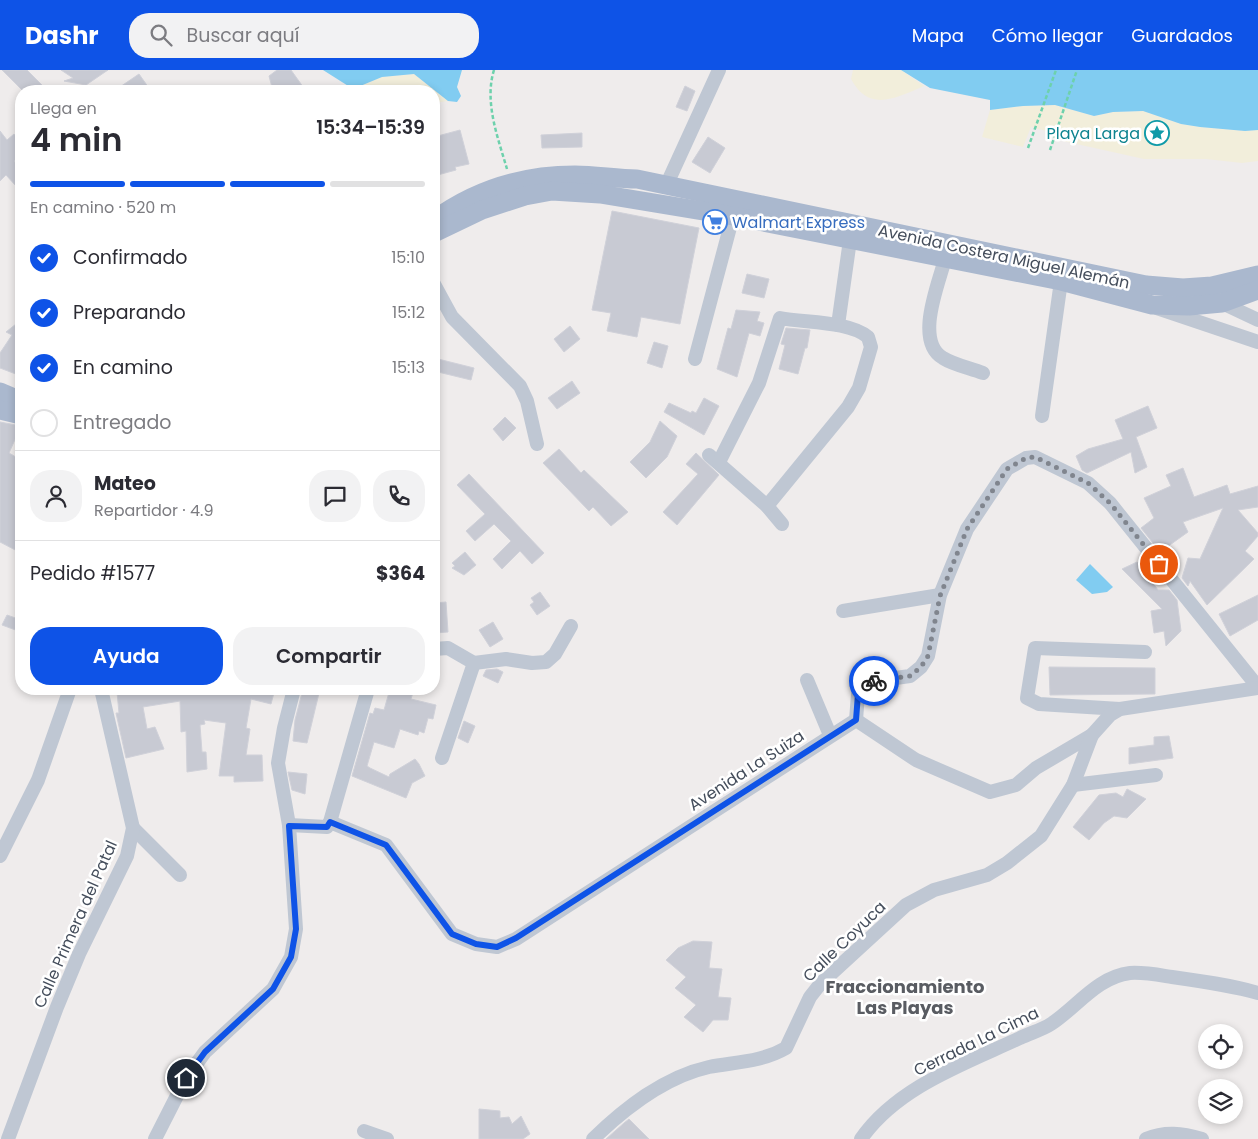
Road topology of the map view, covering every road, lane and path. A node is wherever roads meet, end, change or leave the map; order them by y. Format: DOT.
graph roads {
  1 [pos="494,70"];
  2 [pos="1056,70"];
  3 [pos="1077,70"];
  4 [pos="717,71"];
  5 [pos="1028,148"];
  6 [pos="1050,150"];
  7 [pos="511,183"];
  8 [pos="666,186"];
  9 [pos="440,216"];
  10 [pos="733,216"];
  11 [pos="440,230"];
  12 [pos="850,240"];
  13 [pos="946,259"];
  14 [pos="1258,275"];
  15 [pos="1061,281"];
  16 [pos="1212,286"];
  17 [pos="1258,290"];
  18 [pos="440,295"];
  19 [pos="1222,303"];
  20 [pos="1152,305"];
  21 [pos="1258,320"];
  22 [pos="838,325"];
  23 [pos="1258,342"];
  24 [pos="695,359"];
  25 [pos="983,372"];
  26 [pos="0,392"];
  27 [pos="15,398"];
  28 [pos="0,410"];
  29 [pos="15,414"];
  30 [pos="1042,416"];
  31 [pos="537,444"];
  32 [pos="767,506"];
  33 [pos="782,524"];
  34 [pos="940,596"];
  35 [pos="843,612"];
  36 [pos="571,626"];
  37 [pos="440,649"];
  38 [pos="1145,652"];
  39 [pos="474,664"];
  40 [pos="808,680"];
  41 [pos="1258,688"];
  42 [pos="68,695"];
  43 [pos="102,695"];
  44 [pos="292,695"];
  45 [pos="366,695"];
  46 [pos="1120,709"];
  47 [pos="856,720"];
  48 [pos="830,735"];
  49 [pos="1092,735"];
  50 [pos="442,758"];
  51 [pos="1156,776"];
  52 [pos="1073,785"];
  53 [pos="330,822"];
  54 [pos="289,826"];
  55 [pos="133,828"];
  56 [pos="0,856"];
  57 [pos="180,875"];
  58 [pos="1258,993"];
  59 [pos="364,1132"];
  60 [pos="8,1139"];
  61 [pos="155,1139"];
  62 [pos="387,1139"];
  63 [pos="594,1139"];
  64 [pos="861,1139"];
  65 [pos="1146,1139"];
  66 [pos="1202,1139"];
  1 -- 7 [label="path"];
  2 -- 5 [label="path"];
  3 -- 6 [label="path"];
  4 -- 8 [label="street"];
  7 -- 8 [label="main road, Avenida Costera Miguel Alemán"];
  7 -- 9 [label="main road, Avenida Costera Miguel Alemán"];
  8 -- 16 [label="main road, Avenida Costera Miguel Alemán"];
  10 -- 11 [label="main road, Avenida Costera Miguel Alemán"];
  10 -- 12 [label="main road, Avenida Costera Miguel Alemán"];
  10 -- 24 [label="street"];
  12 -- 13 [label="main road, Avenida Costera Miguel Alemán"];
  12 -- 22 [label="street"];
  13 -- 15 [label="main road, Avenida Costera Miguel Alemán"];
  13 -- 25 [label="street"];
  14 -- 16 [label="main road, Avenida Costera Miguel Alemán"];
  15 -- 20 [label="main road, Avenida Costera Miguel Alemán"];
  15 -- 30 [label="street"];
  16 -- 19 [label="street"];
  17 -- 19 [label="main road, Avenida Costera Miguel Alemán"];
  18 -- 31 [label="street"];
  19 -- 20 [label="main road, Avenida Costera Miguel Alemán"];
  19 -- 21 [label="street"];
  20 -- 23 [label="street"];
  22 -- 32 [label="street"];
  22 -- 32 [label="street"];
  26 -- 27 [label="main road"];
  28 -- 29 [label="main road"];
  32 -- 33 [label="street"];
  34 -- 35 [label="street"];
  34 -- 41 [label="street"];
  34 -- 47 [label="street"];
  36 -- 39 [label="street"];
  37 -- 39 [label="street"];
  38 -- 46 [label="street"];
  39 -- 50 [label="street"];
  40 -- 48 [label="street"];
  41 -- 46 [label="street"];
  42 -- 56 [label="street"];
  43 -- 55 [label="street, Calle Primera del Patal"];
  44 -- 54 [label="street"];
  45 -- 53 [label="street"];
  46 -- 49 [label="street"];
  47 -- 48 [label="street, Avenida La Suiza"];
  47 -- 49 [label="street"];
  48 -- 53 [label="street, Avenida La Suiza"];
  49 -- 52 [label="street, Calle Coyuca"];
  51 -- 52 [label="street"];
  52 -- 63 [label="street, Calle Coyuca"];
  53 -- 54 [label="street"];
  54 -- 61 [label="street"];
  55 -- 57 [label="street"];
  55 -- 60 [label="street, Calle Primera del Patal"];
  58 -- 64 [label="street, Cerrada La Cima"];
  59 -- 62 [label="street"];
  65 -- 66 [label="street"];
}
